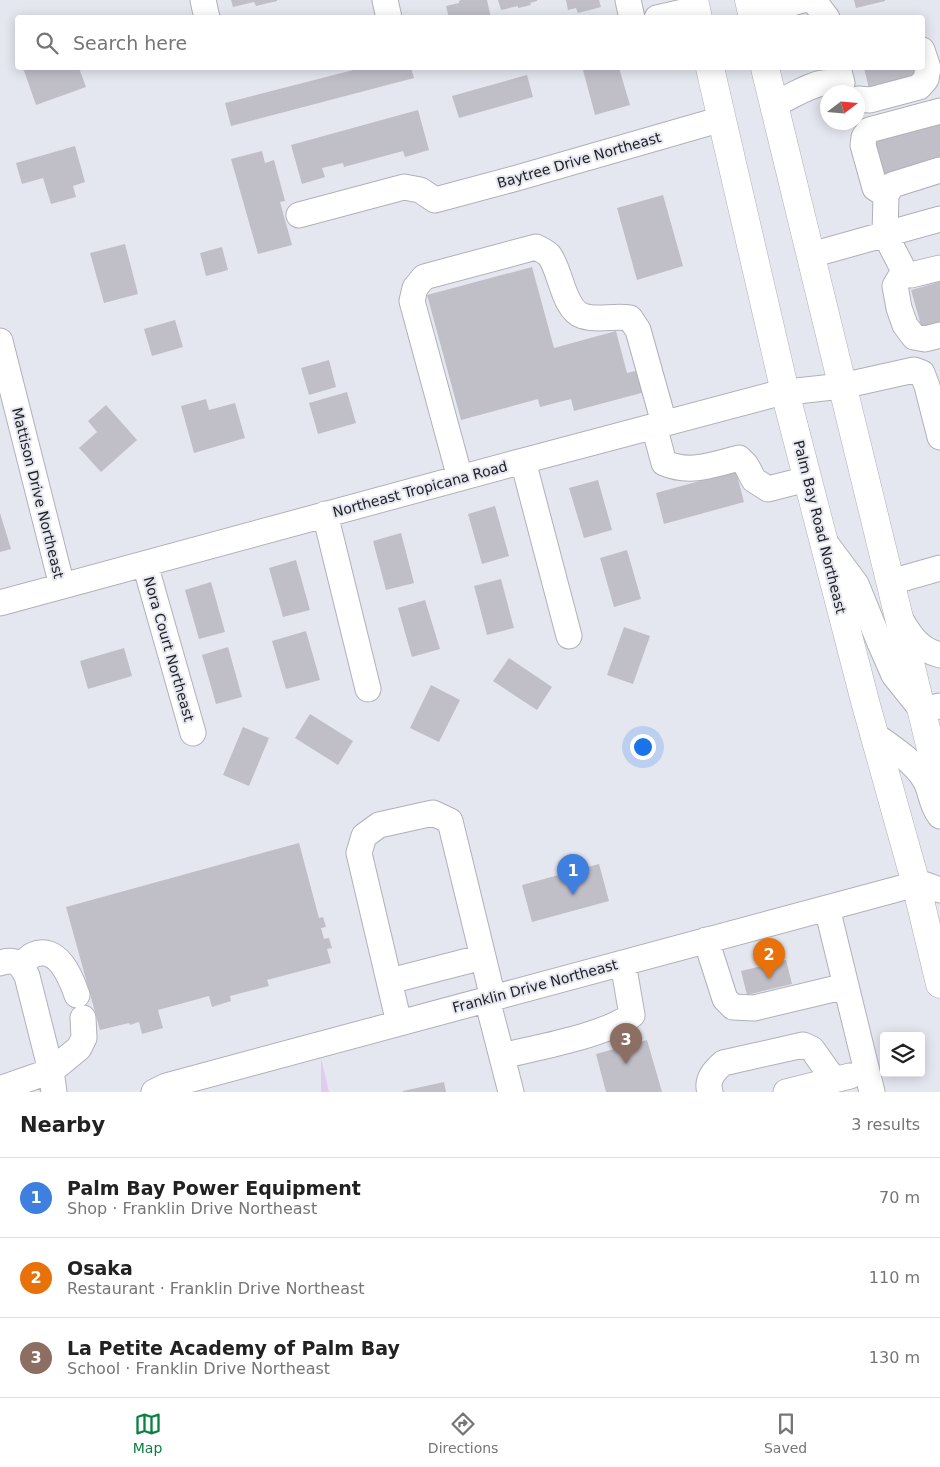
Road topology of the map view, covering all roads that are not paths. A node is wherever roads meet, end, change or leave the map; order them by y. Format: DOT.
graph roads {
  1 [pos="202,0"];
  2 [pos="385,0"];
  3 [pos="628,0"];
  4 [pos="802,0"];
  5 [pos="808,0"];
  6 [pos="696,9"];
  7 [pos="752,11"];
  8 [pos="206,15"];
  9 [pos="388,15"];
  10 [pos="631,15"];
  11 [pos="670,15"];
  12 [pos="825,15"];
  13 [pos="925,59"];
  14 [pos="710,70"];
  15 [pos="766,70"];
  16 [pos="838,85"];
  17 [pos="865,97"];
  18 [pos="774,104"];
  19 [pos="940,110"];
  20 [pos="722,119"];
  21 [pos="940,170"];
  22 [pos="886,195"];
  23 [pos="299,215"];
  24 [pos="940,219"];
  25 [pos="885,234"];
  26 [pos="811,255"];
  27 [pos="940,268"];
  28 [pos="904,271"];
  29 [pos="940,335"];
  30 [pos="0,341"];
  31 [pos="842,386"];
  32 [pos="785,392"];
  33 [pos="659,425"];
  34 [pos="940,437"];
  35 [pos="523,460"];
  36 [pos="460,478"];
  37 [pos="807,479"];
  38 [pos="325,514"];
  39 [pos="823,539"];
  40 [pos="145,564"];
  41 [pos="940,568"];
  42 [pos="891,582"];
  43 [pos="62,586"];
  44 [pos="0,603"];
  45 [pos="901,620"];
  46 [pos="569,636"];
  47 [pos="940,655"];
  48 [pos="368,689"];
  49 [pos="931,708"];
  50 [pos="192,733"];
  51 [pos="873,734"];
  52 [pos="940,786"];
  53 [pos="940,816"];
  54 [pos="928,887"];
  55 [pos="827,908"];
  56 [pos="706,940"];
  57 [pos="483,958"];
  58 [pos="624,963"];
  59 [pos="10,964"];
  60 [pos="390,981"];
  61 [pos="940,984"];
  62 [pos="846,986"];
  63 [pos="490,998"];
  64 [pos="399,1023"];
  65 [pos="502,1056"];
  66 [pos="834,1080"];
  67 [pos="53,1082"];
  68 [pos="869,1082"];
  69 [pos="2,1087"];
  70 [pos="154,1092"];
  71 [pos="511,1092"];
  72 [pos="710,1092"];
  73 [pos="786,1092"];
  1 -- 8 [label="street"];
  2 -- 9 [label="street"];
  3 -- 10 [label="street"];
  4 -- 7 [label="street"];
  5 -- 12 [label="street"];
  6 -- 11 [label="street"];
  13 -- 17 [label="street"];
  14 -- 20 [label="main road, Palm Bay Road Northeast"];
  15 -- 18 [label="main road"];
  16 -- 18 [label="street"];
  18 -- 26 [label="main road"];
  19 -- 22 [label="street"];
  20 -- 23 [label="street, Baytree Drive Northeast"];
  20 -- 32 [label="main road, Palm Bay Road Northeast"];
  21 -- 22 [label="street"];
  22 -- 25 [label="street"];
  24 -- 25 [label="street"];
  25 -- 26 [label="street"];
  25 -- 28 [label="street"];
  26 -- 31 [label="main road"];
  27 -- 28 [label="street"];
  28 -- 29 [label="street"];
  30 -- 43 [label="street, Mattison Drive Northeast"];
  31 -- 32 [label="street, Northeast Tropicana Road"];
  31 -- 34 [label="street, Northeast Tropicana Road"];
  31 -- 42 [label="main road"];
  32 -- 33 [label="street, Northeast Tropicana Road"];
  32 -- 37 [label="main road, Palm Bay Road Northeast"];
  33 -- 35 [label="street, Northeast Tropicana Road"];
  33 -- 36 [label="street"];
  33 -- 37 [label="street"];
  35 -- 36 [label="street, Northeast Tropicana Road"];
  35 -- 46 [label="street"];
  36 -- 38 [label="street, Northeast Tropicana Road"];
  37 -- 39 [label="main road, Palm Bay Road Northeast"];
  38 -- 40 [label="street, Northeast Tropicana Road"];
  38 -- 48 [label="street"];
  39 -- 49 [label="street"];
  39 -- 51 [label="main road, Palm Bay Road Northeast"];
  40 -- 43 [label="street, Northeast Tropicana Road"];
  40 -- 50 [label="street, Nora Court Northeast"];
  41 -- 42 [label="street"];
  42 -- 45 [label="main road"];
  43 -- 44 [label="street, Northeast Tropicana Road"];
  45 -- 47 [label="street"];
  45 -- 49 [label="main road"];
  49 -- 52 [label="main road"];
  51 -- 53 [label="street"];
  51 -- 54 [label="main road, Palm Bay Road Northeast"];
  54 -- 55 [label="street, Franklin Drive Northeast"];
  54 -- 61 [label="main road, Palm Bay Road Northeast"];
  55 -- 56 [label="street, Franklin Drive Northeast"];
  55 -- 62 [label="street"];
  56 -- 58 [label="street, Franklin Drive Northeast"];
  56 -- 62 [label="street"];
  57 -- 60 [label="street"];
  57 -- 60 [label="street"];
  57 -- 63 [label="street"];
  58 -- 63 [label="street, Franklin Drive Northeast"];
  58 -- 65 [label="street"];
  59 -- 67 [label="street"];
  59 -- 67 [label="street"];
  60 -- 64 [label="street"];
  62 -- 68 [label="street"];
  63 -- 64 [label="street, Franklin Drive Northeast"];
  63 -- 65 [label="street"];
  64 -- 70 [label="street, Franklin Drive Northeast"];
  65 -- 71 [label="street"];
  66 -- 68 [label="street"];
  66 -- 72 [label="street"];
  66 -- 73 [label="street"];
  67 -- 69 [label="street"];
}
